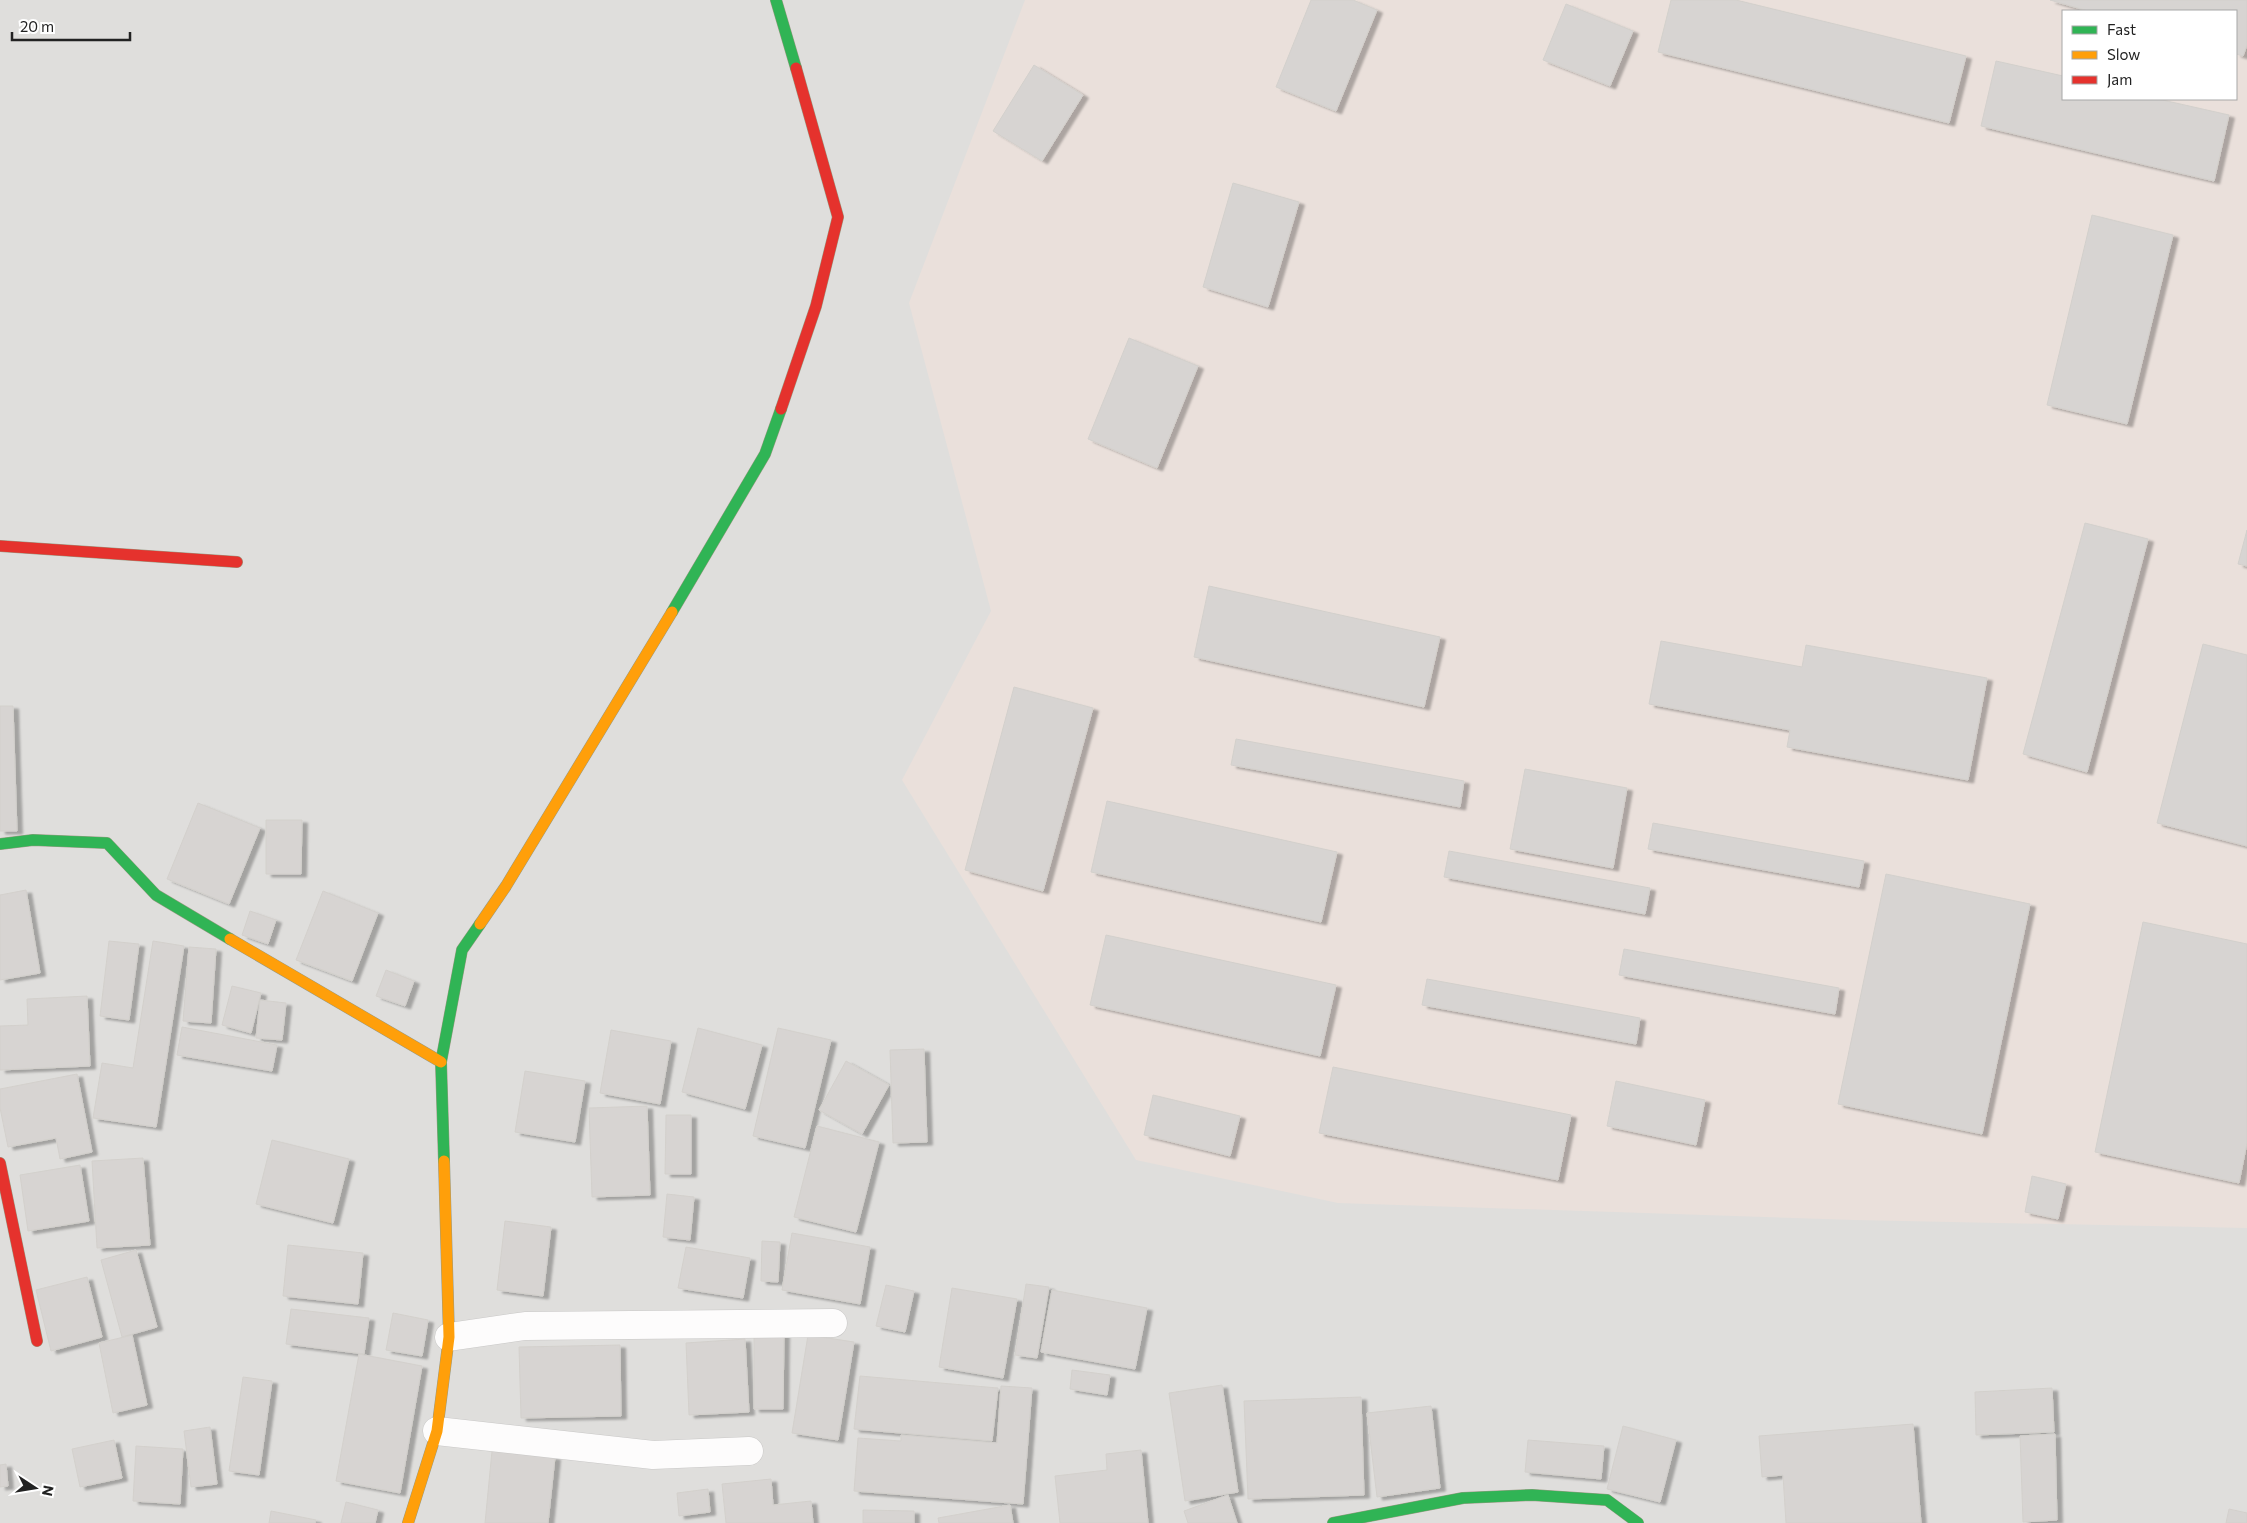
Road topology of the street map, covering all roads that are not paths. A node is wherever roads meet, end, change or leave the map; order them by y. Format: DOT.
graph roads {
  1 [pos="776,0"];
  2 [pos="0,546"];
  3 [pos="238,562"];
  4 [pos="0,844"];
  5 [pos="441,1062"];
  6 [pos="0,1163"];
  7 [pos="833,1323"];
  8 [pos="449,1337"];
  9 [pos="37,1342"];
  10 [pos="437,1430"];
  11 [pos="749,1450"];
  12 [pos="408,1523"];
  13 [pos="1333,1523"];
  14 [pos="1638,1523"];
  1 -- 5 [label="street"];
  2 -- 3 [label="street"];
  4 -- 5 [label="street"];
  5 -- 8 [label="street"];
  6 -- 9 [label="street"];
  7 -- 8 [label="street"];
  8 -- 10 [label="street"];
  10 -- 11 [label="street"];
  10 -- 12 [label="street"];
  13 -- 14 [label="street"];
}
